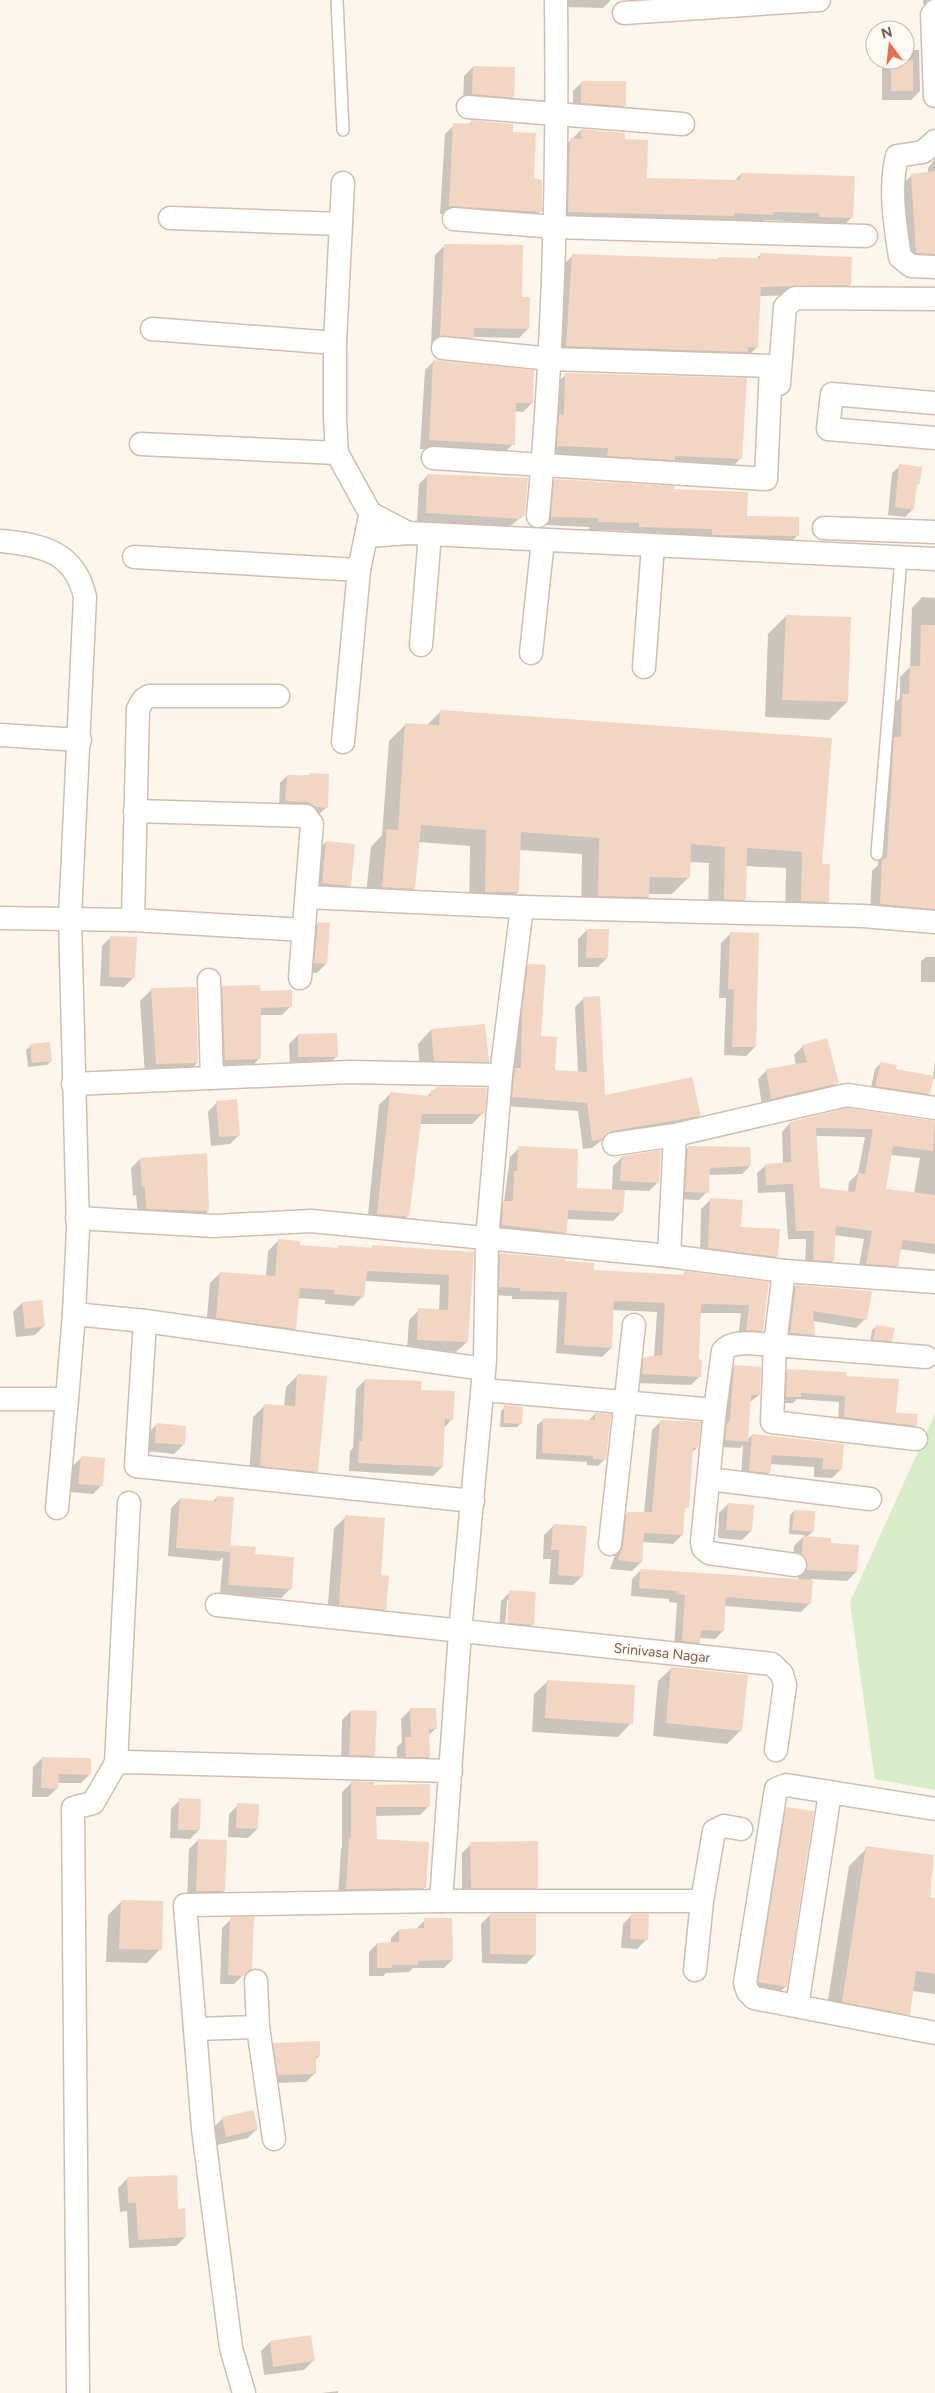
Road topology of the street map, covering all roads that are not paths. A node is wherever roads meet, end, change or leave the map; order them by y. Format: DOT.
graph roads {
  1 [pos="337,0"];
  2 [pos="556,0"];
  3 [pos="819,0"];
  4 [pos="935,11"];
  5 [pos="624,13"];
  6 [pos="935,96"];
  7 [pos="468,107"];
  8 [pos="557,114"];
  9 [pos="683,124"];
  10 [pos="343,130"];
  11 [pos="935,141"];
  12 [pos="343,183"];
  13 [pos="170,218"];
  14 [pos="454,219"];
  15 [pos="341,224"];
  16 [pos="554,227"];
  17 [pos="866,236"];
  18 [pos="935,267"];
  19 [pos="935,299"];
  20 [pos="152,329"];
  21 [pos="335,342"];
  22 [pos="443,348"];
  23 [pos="551,359"];
  24 [pos="935,403"];
  25 [pos="775,434"];
  26 [pos="935,438"];
  27 [pos="142,444"];
  28 [pos="337,453"];
  29 [pos="433,458"];
  30 [pos="543,463"];
  31 [pos="370,513"];
  32 [pos="538,516"];
  33 [pos="824,528"];
  34 [pos="935,532"];
  35 [pos="420,534"];
  36 [pos="368,536"];
  37 [pos="542,540"];
  38 [pos="2,541"];
  39 [pos="653,546"];
  40 [pos="134,556"];
  41 [pos="901,558"];
  42 [pos="935,559"];
  43 [pos="359,570"];
  44 [pos="420,645"];
  45 [pos="532,653"];
  46 [pos="644,667"];
  47 [pos="278,696"];
  48 [pos="0,735"];
  49 [pos="80,740"];
  50 [pos="343,742"];
  51 [pos="136,811"];
  52 [pos="877,854"];
  53 [pos="307,897"];
  54 [pos="522,907"];
  55 [pos="0,918"];
  56 [pos="70,918"];
  57 [pos="133,920"];
  58 [pos="935,922"];
  59 [pos="304,930"];
  60 [pos="300,978"];
  61 [pos="209,980"];
  62 [pos="501,1075"];
  63 [pos="212,1078"];
  64 [pos="74,1084"];
  65 [pos="935,1108"];
  66 [pos="675,1135"];
  67 [pos="614,1144"];
  68 [pos="77,1218"];
  69 [pos="487,1240"];
  70 [pos="669,1256"];
  71 [pos="784,1271"];
  72 [pos="935,1282"];
  73 [pos="74,1314"];
  74 [pos="145,1321"];
  75 [pos="634,1325"];
  76 [pos="775,1345"];
  77 [pos="926,1357"];
  78 [pos="483,1379"];
  79 [pos="0,1398"];
  80 [pos="67,1399"];
  81 [pos="626,1403"];
  82 [pos="715,1410"];
  83 [pos="916,1439"];
  84 [pos="709,1479"];
  85 [pos="870,1499"];
  86 [pos="473,1500"];
  87 [pos="129,1503"];
  88 [pos="57,1508"];
  89 [pos="610,1544"];
  90 [pos="795,1565"];
  91 [pos="217,1605"];
  92 [pos="460,1632"];
  93 [pos="776,1750"];
  94 [pos="116,1763"];
  95 [pos="450,1771"];
  96 [pos="830,1793"];
  97 [pos="935,1809"];
  98 [pos="741,1829"];
  99 [pos="441,1901"];
  100 [pos="702,1901"];
  101 [pos="695,1970"];
  102 [pos="256,1981"];
  103 [pos="797,2006"];
  104 [pos="258,2026"];
  105 [pos="195,2029"];
  106 [pos="935,2032"];
  107 [pos="274,2139"];
  108 [pos="78,2393"];
  109 [pos="244,2393"];
  1 -- 10 [label="lane"];
  2 -- 8 [label="street"];
  3 -- 5 [label="street"];
  4 -- 6 [label="street"];
  7 -- 8 [label="street"];
  8 -- 9 [label="street"];
  8 -- 16 [label="street"];
  11 -- 18 [label="street"];
  12 -- 15 [label="street"];
  13 -- 15 [label="street"];
  14 -- 16 [label="street"];
  15 -- 21 [label="street"];
  16 -- 17 [label="street"];
  16 -- 23 [label="street"];
  19 -- 25 [label="street"];
  20 -- 21 [label="street"];
  21 -- 28 [label="street"];
  22 -- 23 [label="street"];
  23 -- 30 [label="street"];
  23 -- 30 [label="street"];
  24 -- 26 [label="street"];
  27 -- 28 [label="street"];
  28 -- 31 [label="street"];
  29 -- 30 [label="street"];
  30 -- 32 [label="street"];
  31 -- 35 [label="street"];
  31 -- 36 [label="street"];
  33 -- 34 [label="street"];
  35 -- 36 [label="street"];
  35 -- 37 [label="street"];
  35 -- 44 [label="street"];
  36 -- 43 [label="street"];
  37 -- 39 [label="street"];
  37 -- 45 [label="street"];
  38 -- 49 [label="street"];
  39 -- 41 [label="street"];
  39 -- 46 [label="street"];
  40 -- 43 [label="street"];
  41 -- 42 [label="street"];
  41 -- 52 [label="lane"];
  43 -- 50 [label="street"];
  47 -- 51 [label="street"];
  48 -- 49 [label="street"];
  49 -- 56 [label="street"];
  51 -- 53 [label="street"];
  51 -- 57 [label="street"];
  53 -- 54 [label="street"];
  53 -- 59 [label="street"];
  54 -- 58 [label="street"];
  54 -- 62 [label="street"];
  55 -- 56 [label="street"];
  56 -- 57 [label="street"];
  56 -- 64 [label="street"];
  57 -- 59 [label="street"];
  59 -- 60 [label="street"];
  61 -- 63 [label="street"];
  62 -- 63 [label="street"];
  62 -- 69 [label="street"];
  63 -- 64 [label="street"];
  64 -- 68 [label="street"];
  65 -- 66 [label="street"];
  66 -- 67 [label="street"];
  66 -- 70 [label="street"];
  68 -- 69 [label="street"];
  68 -- 73 [label="street"];
  69 -- 70 [label="street"];
  69 -- 78 [label="street"];
  70 -- 71 [label="street"];
  71 -- 72 [label="street"];
  71 -- 76 [label="street"];
  73 -- 74 [label="street"];
  73 -- 80 [label="street"];
  74 -- 78 [label="street"];
  74 -- 86 [label="street"];
  75 -- 81 [label="street"];
  76 -- 77 [label="street"];
  76 -- 82 [label="street"];
  76 -- 83 [label="street"];
  78 -- 81 [label="street"];
  78 -- 86 [label="street"];
  79 -- 80 [label="street"];
  80 -- 88 [label="street"];
  81 -- 82 [label="street"];
  81 -- 89 [label="street"];
  82 -- 84 [label="street"];
  84 -- 85 [label="street"];
  84 -- 90 [label="street"];
  86 -- 92 [label="street"];
  87 -- 94 [label="street"];
  91 -- 92 [label="street"];
  92 -- 93 [label="street, Srinivasa Nagar"];
  92 -- 95 [label="street"];
  94 -- 95 [label="street"];
  94 -- 108 [label="street"];
  95 -- 99 [label="street"];
  96 -- 97 [label="street"];
  96 -- 103 [label="street"];
  96 -- 103 [label="street"];
  98 -- 100 [label="street"];
  99 -- 100 [label="street"];
  99 -- 105 [label="street"];
  100 -- 101 [label="street"];
  102 -- 104 [label="street"];
  103 -- 106 [label="street"];
  104 -- 105 [label="street"];
  104 -- 107 [label="street"];
  105 -- 109 [label="street"];
}
